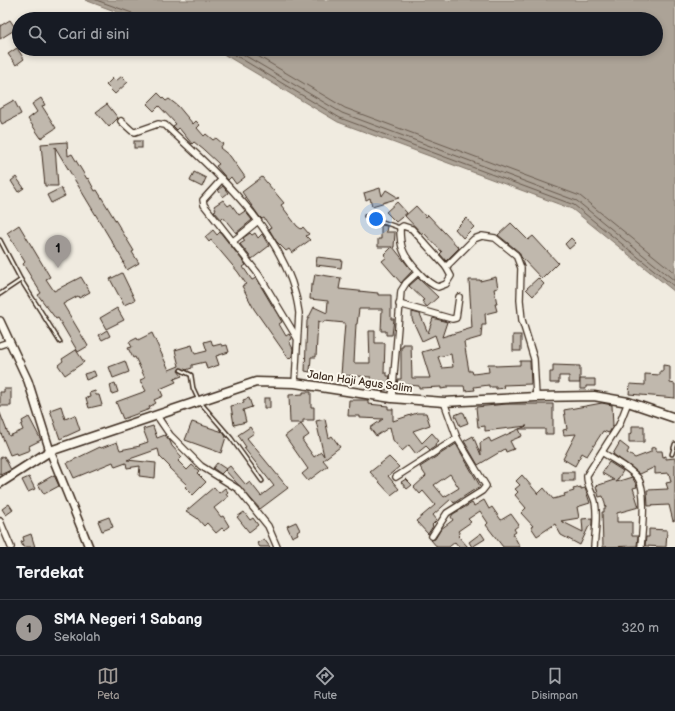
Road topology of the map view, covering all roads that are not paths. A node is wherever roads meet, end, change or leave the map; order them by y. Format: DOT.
graph roads {
  1 [pos="121,121"];
  2 [pos="222,179"];
  3 [pos="366,216"];
  4 [pos="258,221"];
  5 [pos="400,228"];
  6 [pos="0,240"];
  7 [pos="232,242"];
  8 [pos="446,267"];
  9 [pos="418,272"];
  10 [pos="21,280"];
  11 [pos="0,294"];
  12 [pos="459,297"];
  13 [pos="399,304"];
  14 [pos="0,321"];
  15 [pos="297,338"];
  16 [pos="9,342"];
  17 [pos="60,342"];
  18 [pos="0,345"];
  19 [pos="181,370"];
  20 [pos="296,383"];
  21 [pos="536,397"];
  22 [pos="392,398"];
  23 [pos="199,401"];
  24 [pos="444,402"];
  25 [pos="628,402"];
  26 [pos="158,416"];
  27 [pos="675,418"];
  28 [pos="457,438"];
  29 [pos="675,444"];
  30 [pos="50,451"];
  31 [pos="602,452"];
  32 [pos="672,454"];
  33 [pos="396,477"];
  34 [pos="262,481"];
  35 [pos="0,483"];
  36 [pos="0,521"];
  37 [pos="432,536"];
  38 [pos="11,547"];
  39 [pos="89,547"];
  40 [pos="277,547"];
  41 [pos="594,547"];
  42 [pos="641,547"];
  1 -- 2 [label="street"];
  2 -- 4 [label="street"];
  2 -- 7 [label="street"];
  3 -- 5 [label="lane"];
  4 -- 7 [label="street"];
  4 -- 15 [label="street"];
  5 -- 8 [label="street"];
  5 -- 9 [label="street"];
  6 -- 10 [label="lane"];
  7 -- 15 [label="street"];
  8 -- 9 [label="street"];
  8 -- 21 [label="street"];
  9 -- 13 [label="street"];
  10 -- 11 [label="lane"];
  10 -- 17 [label="lane"];
  12 -- 13 [label="street"];
  13 -- 22 [label="street"];
  14 -- 16 [label="street"];
  15 -- 20 [label="street"];
  16 -- 18 [label="street"];
  16 -- 30 [label="street"];
  19 -- 23 [label="lane"];
  20 -- 22 [label="main road, Jalan Haji Agus Salim"];
  20 -- 23 [label="main road, Jalan Haji Agus Salim"];
  21 -- 24 [label="main road, Jalan Haji Agus Salim"];
  21 -- 25 [label="main road, Jalan Haji Agus Salim"];
  22 -- 24 [label="main road, Jalan Haji Agus Salim"];
  23 -- 26 [label="main road, Jalan Haji Agus Salim"];
  23 -- 34 [label="lane"];
  24 -- 28 [label="street"];
  25 -- 27 [label="main road, Jalan Haji Agus Salim"];
  25 -- 31 [label="street"];
  26 -- 30 [label="main road, Jalan Haji Agus Salim"];
  26 -- 40 [label="street"];
  28 -- 33 [label="street"];
  28 -- 37 [label="street"];
  29 -- 32 [label="lane"];
  30 -- 35 [label="main road, Jalan Haji Agus Salim"];
  30 -- 39 [label="street"];
  31 -- 41 [label="street"];
  31 -- 42 [label="street"];
  36 -- 38 [label="street"];
}
